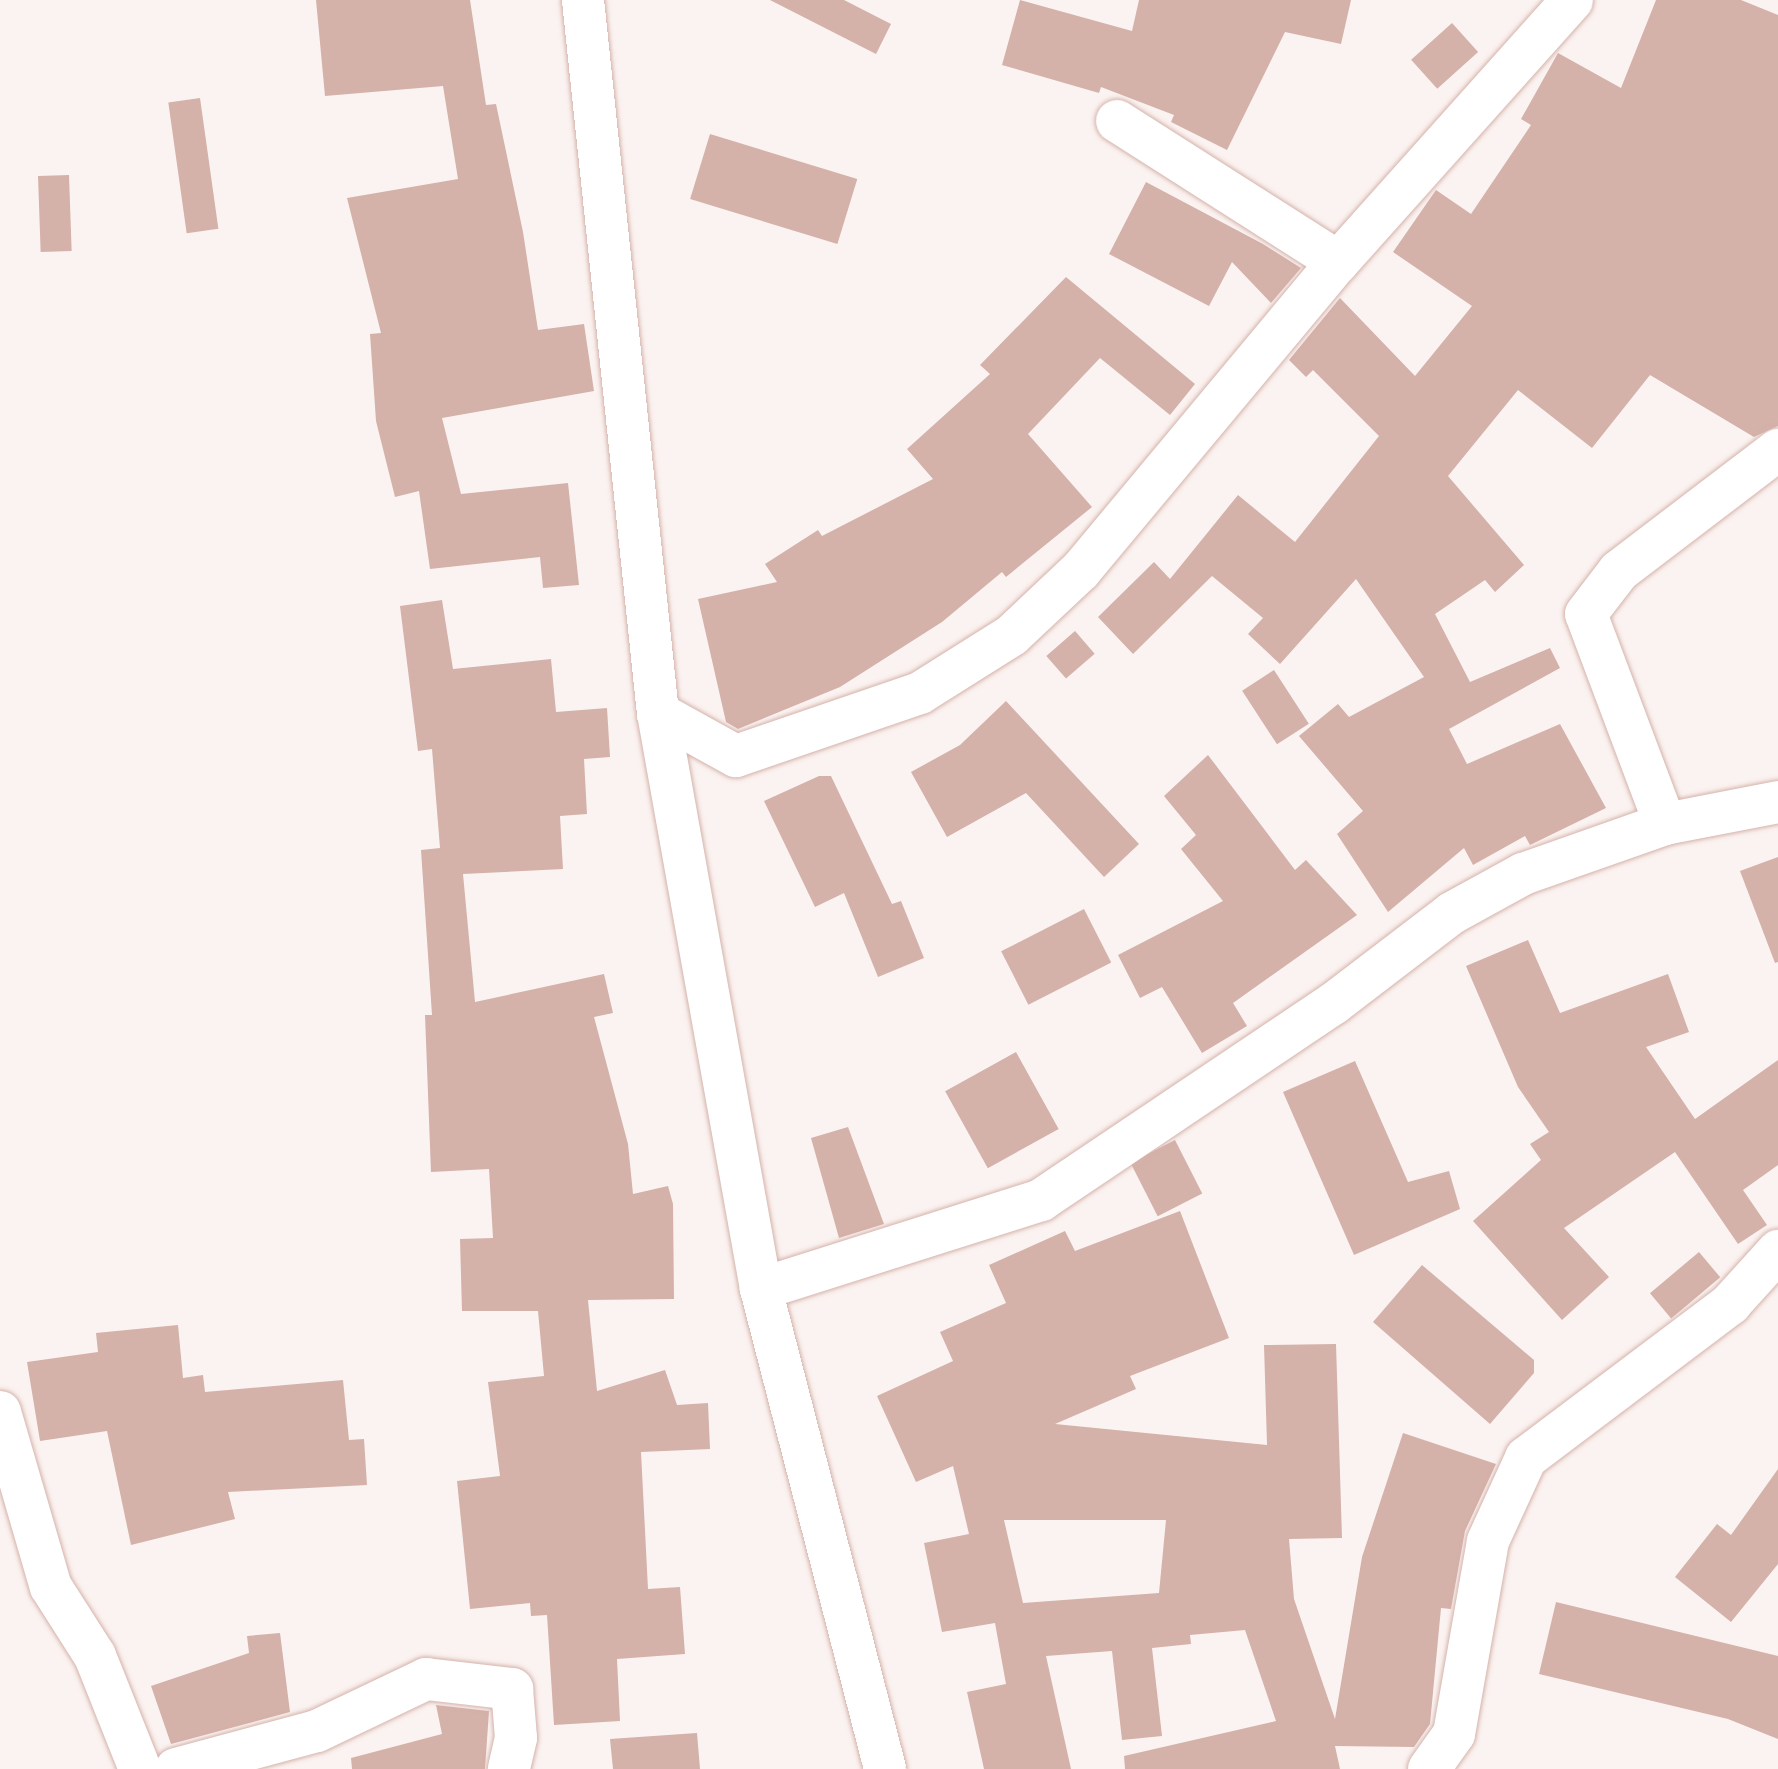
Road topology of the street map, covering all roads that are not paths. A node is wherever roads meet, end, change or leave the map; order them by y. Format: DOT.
graph roads {
  1 [pos="582,0"];
  2 [pos="1572,0"];
  3 [pos="1117,121"];
  4 [pos="1338,262"];
  5 [pos="1778,450"];
  6 [pos="658,714"];
  7 [pos="1778,802"];
  8 [pos="1666,824"];
  9 [pos="1778,1251"];
  10 [pos="761,1290"];
  11 [pos="0,1412"];
  12 [pos="140,1769"];
  13 [pos="176,1769"];
  14 [pos="509,1769"];
  15 [pos="884,1769"];
  16 [pos="1428,1769"];
  1 -- 6 [label="street"];
  2 -- 4 [label="street"];
  3 -- 4 [label="street"];
  4 -- 6 [label="street"];
  5 -- 8 [label="street"];
  6 -- 10 [label="street"];
  7 -- 8 [label="street"];
  8 -- 10 [label="street"];
  9 -- 16 [label="street"];
  10 -- 15 [label="street"];
  11 -- 12 [label="street"];
  13 -- 14 [label="street"];
}
